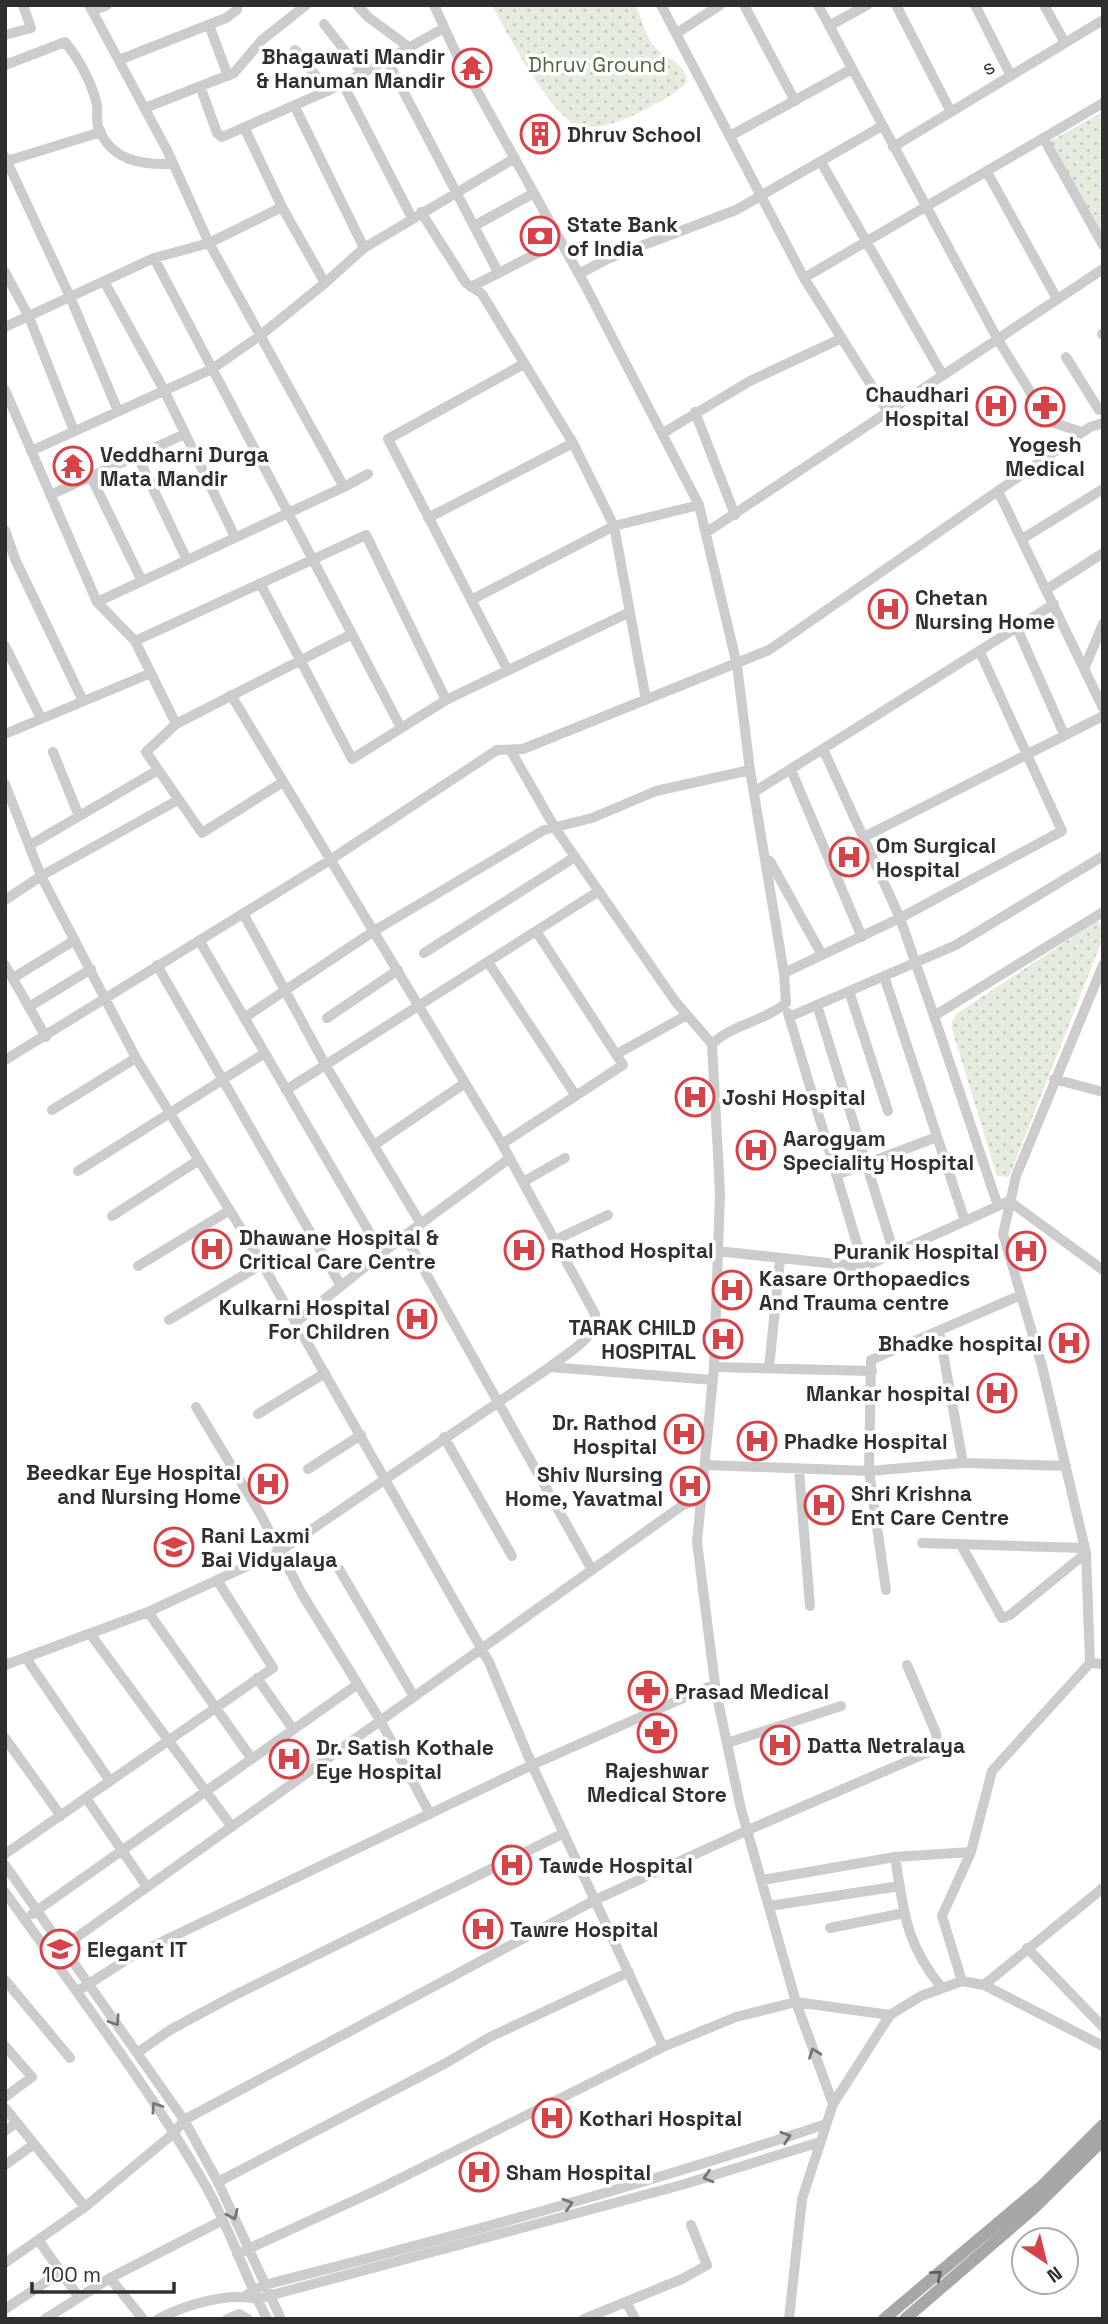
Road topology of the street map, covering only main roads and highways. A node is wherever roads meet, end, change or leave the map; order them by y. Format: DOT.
graph roads {
  1 [pos="1103,2125"];
  2 [pos="1103,2140"];
  3 [pos="884,2319"];
  4 [pos="905,2319"];
  3 -- 1 [label="main road, one-way"];
  2 -- 4 [label="main road"];
}
